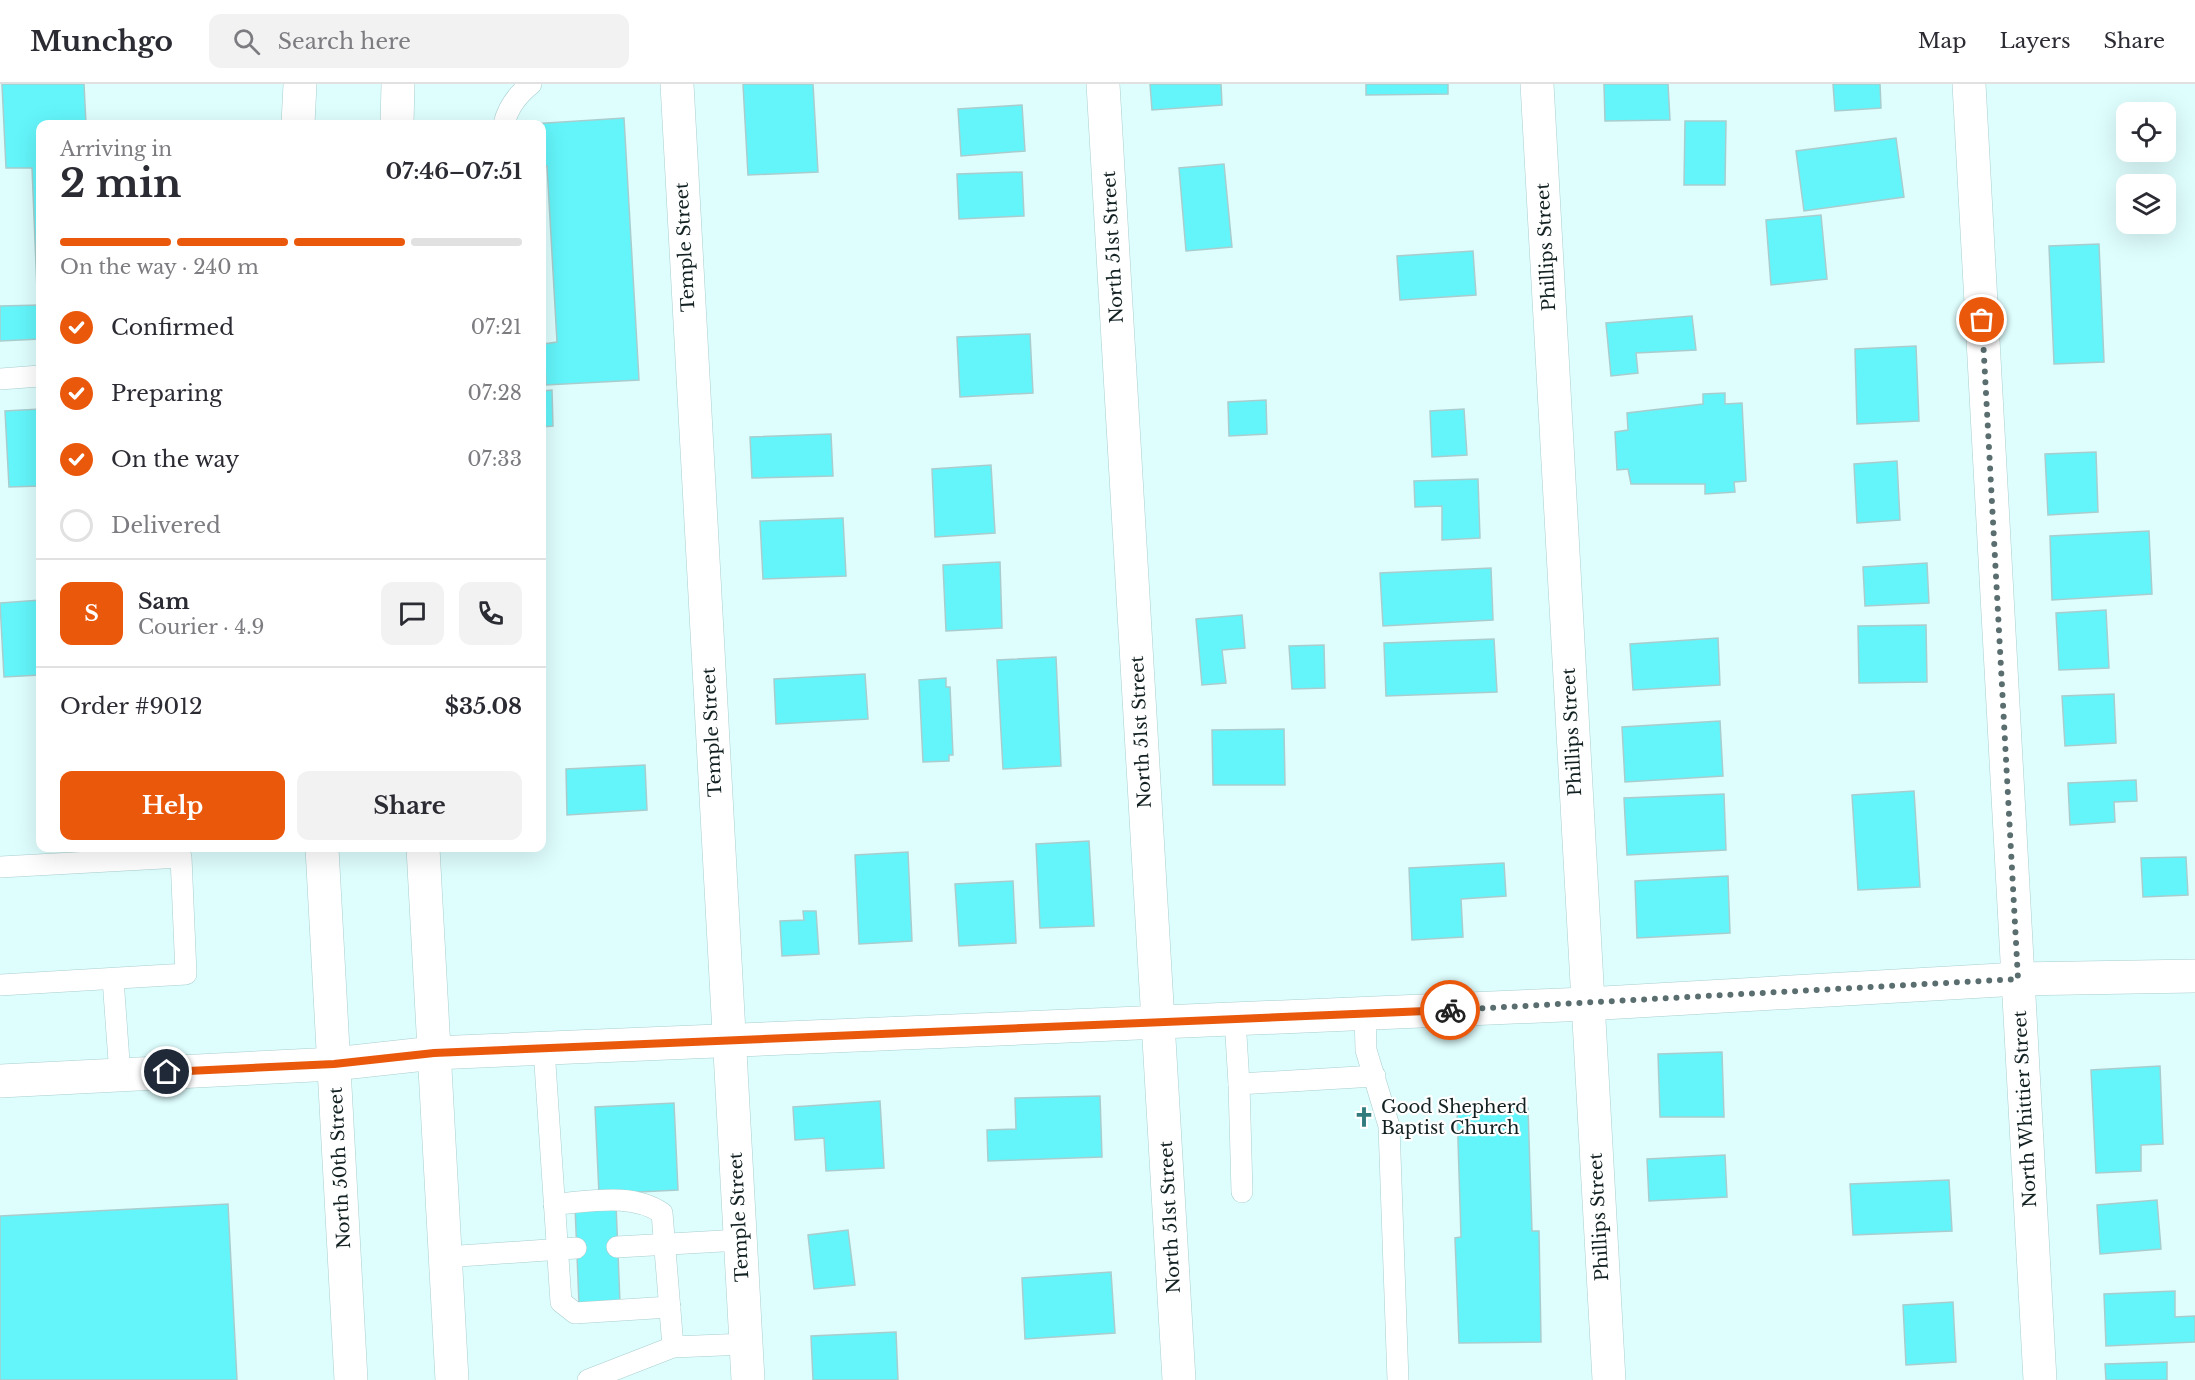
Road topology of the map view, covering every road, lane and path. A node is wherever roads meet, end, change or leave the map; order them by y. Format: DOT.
graph roads {
  1 [pos="300,84"];
  2 [pos="398,84"];
  3 [pos="531,84"];
  4 [pos="677,84"];
  5 [pos="1103,84"];
  6 [pos="1538,84"];
  7 [pos="1969,84"];
  8 [pos="298,120"];
  9 [pos="397,120"];
  10 [pos="505,120"];
  11 [pos="36,376"];
  12 [pos="0,379"];
  13 [pos="322,852"];
  14 [pos="423,852"];
  15 [pos="0,867"];
  16 [pos="2195,976"];
  17 [pos="113,979"];
  18 [pos="2018,979"];
  19 [pos="0,985"];
  20 [pos="1586,1004"];
  21 [pos="1365,1013"];
  22 [pos="1235,1019"];
  23 [pos="1159,1023"];
  24 [pos="729,1041"];
  25 [pos="544,1049"];
  26 [pos="434,1053"];
  27 [pos="334,1064"];
  28 [pos="120,1075"];
  29 [pos="1375,1076"];
  30 [pos="0,1081"];
  31 [pos="1239,1084"];
  32 [pos="1242,1192"];
  33 [pos="554,1204"];
  34 [pos="740,1240"];
  35 [pos="665,1244"];
  36 [pos="617,1247"];
  37 [pos="566,1249"];
  38 [pos="445,1257"];
  39 [pos="670,1307"];
  40 [pos="746,1344"];
  41 [pos="673,1347"];
  42 [pos="351,1380"];
  43 [pos="452,1380"];
  44 [pos="588,1380"];
  45 [pos="748,1380"];
  46 [pos="1179,1380"];
  47 [pos="1398,1380"];
  48 [pos="1609,1380"];
  49 [pos="2040,1380"];
  1 -- 8 [label="street"];
  2 -- 9 [label="street"];
  3 -- 10 [label="lane"];
  4 -- 24 [label="street, Temple Street"];
  5 -- 23 [label="street, North 51st Street"];
  6 -- 20 [label="street, Phillips Street"];
  7 -- 18 [label="street, North Whittier Street"];
  11 -- 12 [label="lane"];
  13 -- 27 [label="street, North 50th Street"];
  14 -- 26 [label="street"];
  15 -- 17 [label="lane"];
  16 -- 18 [label="street"];
  17 -- 19 [label="lane"];
  17 -- 28 [label="lane"];
  18 -- 20 [label="street"];
  18 -- 49 [label="street, North Whittier Street"];
  20 -- 21 [label="street"];
  20 -- 48 [label="street, Phillips Street"];
  21 -- 22 [label="street"];
  21 -- 29 [label="lane"];
  22 -- 23 [label="street"];
  22 -- 31 [label="lane"];
  23 -- 24 [label="street"];
  23 -- 46 [label="street, North 51st Street"];
  24 -- 25 [label="street"];
  24 -- 34 [label="street, Temple Street"];
  25 -- 26 [label="street"];
  25 -- 33 [label="lane"];
  26 -- 27 [label="street"];
  26 -- 38 [label="street"];
  27 -- 28 [label="street"];
  27 -- 42 [label="street, North 50th Street"];
  28 -- 30 [label="street"];
  29 -- 31 [label="lane"];
  29 -- 47 [label="lane"];
  31 -- 32 [label="lane"];
  33 -- 35 [label="lane"];
  33 -- 37 [label="lane"];
  34 -- 35 [label="lane"];
  34 -- 40 [label="street, Temple Street"];
  35 -- 36 [label="lane"];
  35 -- 39 [label="lane"];
  37 -- 38 [label="lane"];
  37 -- 39 [label="lane"];
  38 -- 43 [label="street"];
  39 -- 41 [label="lane"];
  40 -- 41 [label="lane"];
  40 -- 45 [label="street, Temple Street"];
  41 -- 44 [label="lane"];
}
